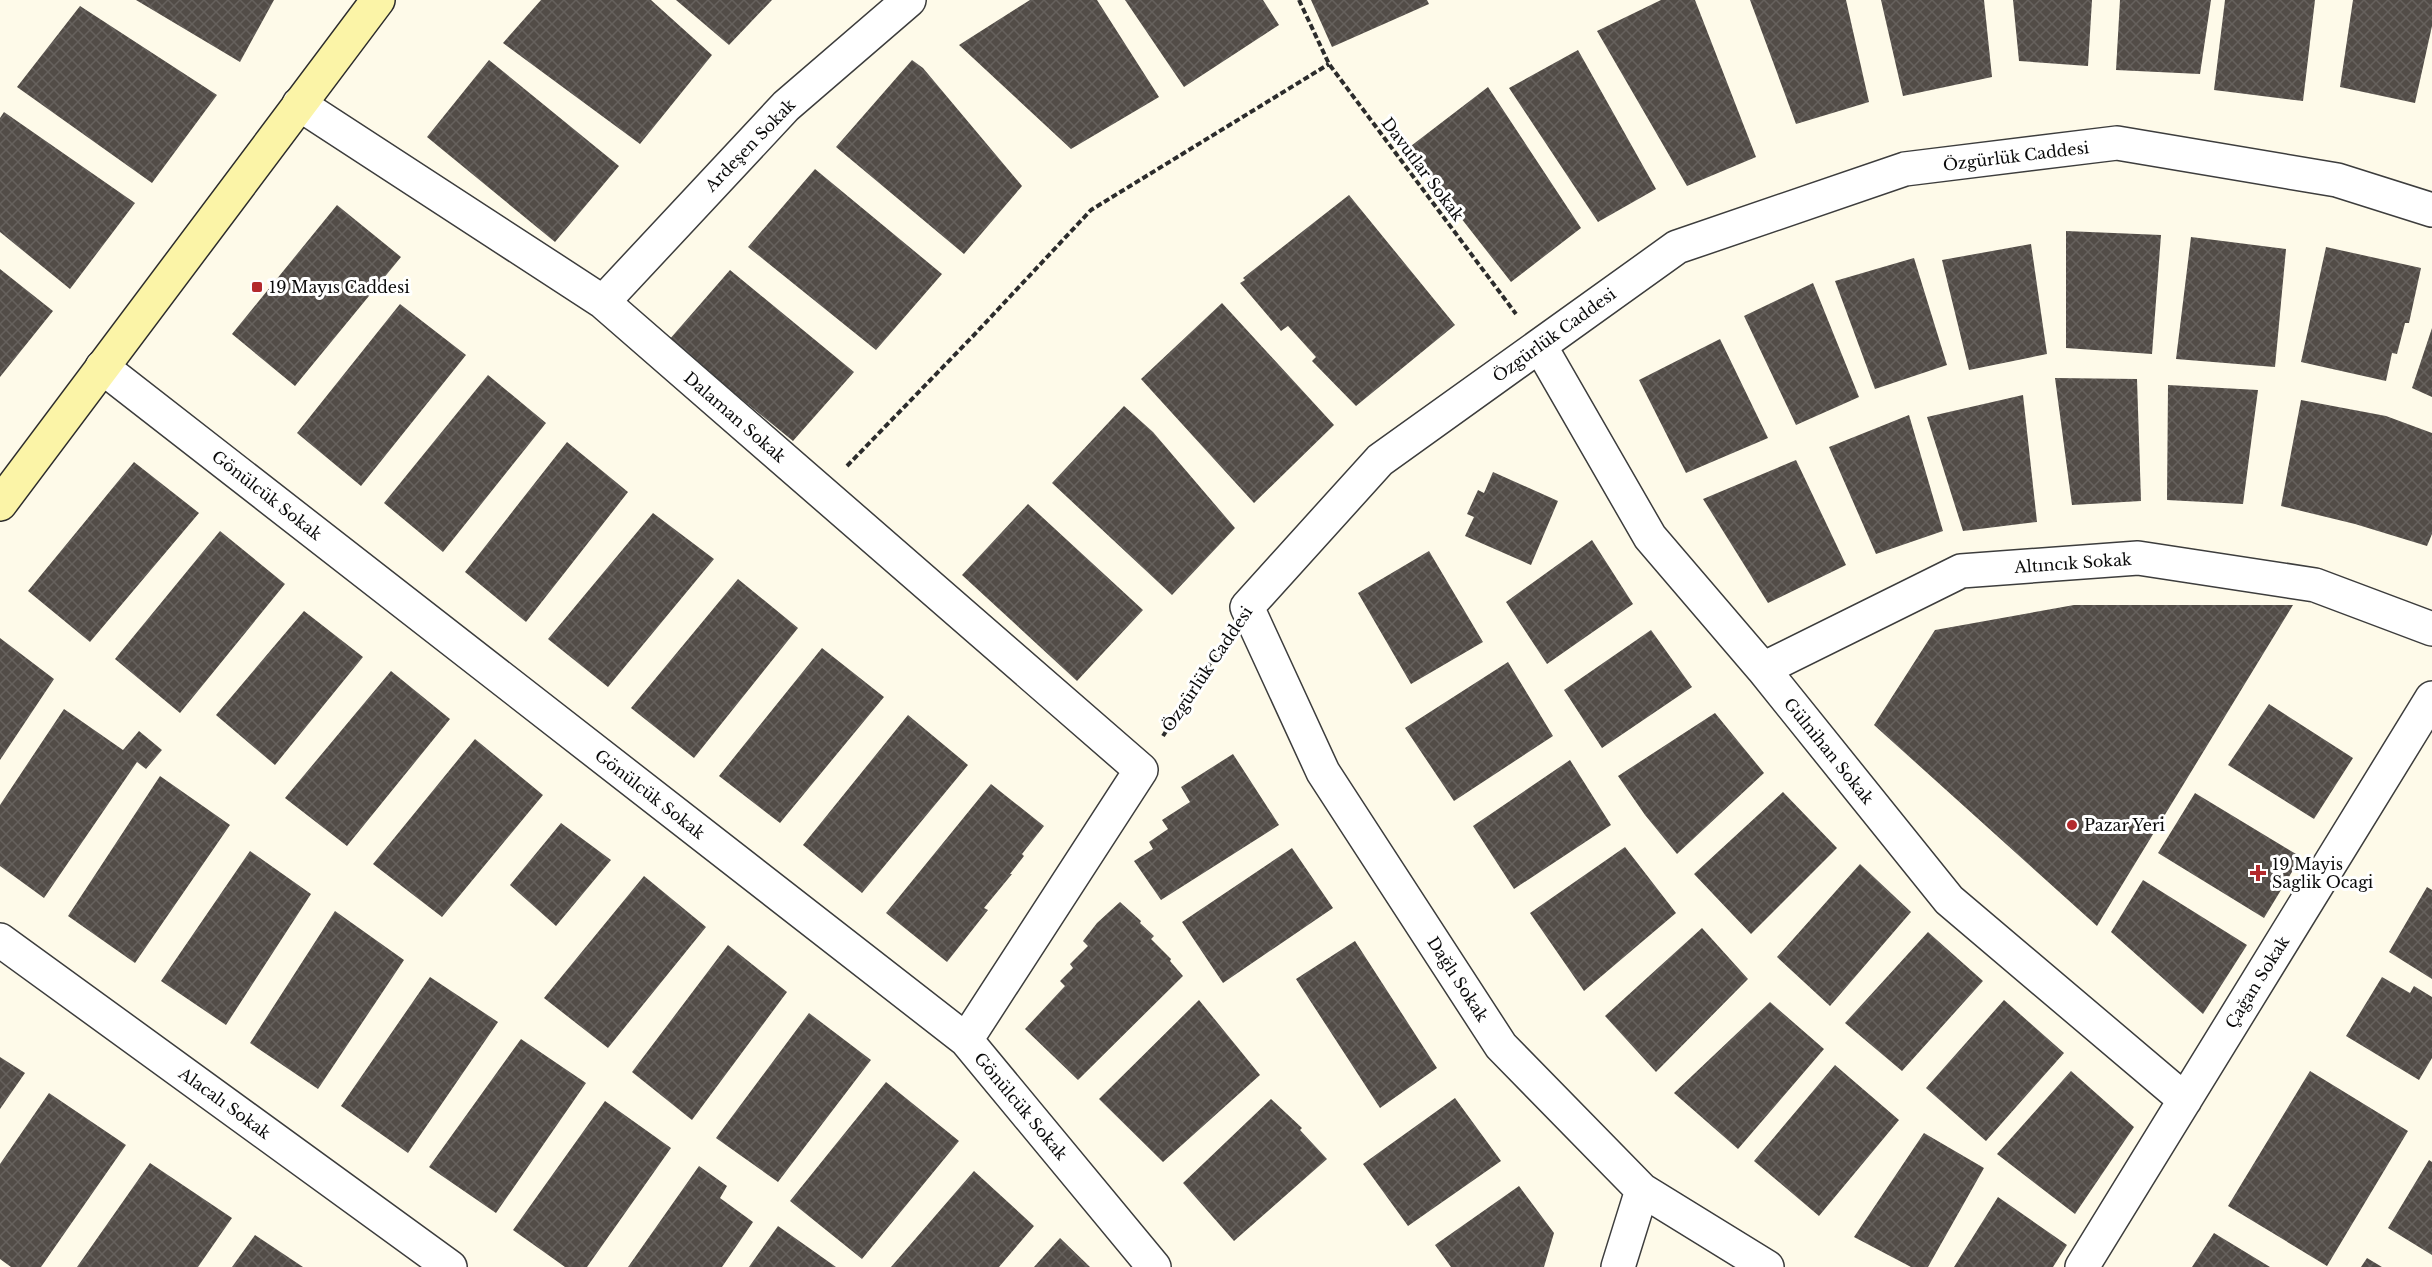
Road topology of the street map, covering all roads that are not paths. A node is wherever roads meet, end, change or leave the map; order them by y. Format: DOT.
graph roads {
  1 [pos="378,0"];
  2 [pos="909,0"];
  3 [pos="299,104"];
  4 [pos="2432,210"];
  5 [pos="603,302"];
  6 [pos="1540,345"];
  7 [pos="102,367"];
  8 [pos="0,504"];
  9 [pos="1247,607"];
  10 [pos="2432,629"];
  11 [pos="1763,669"];
  12 [pos="2432,698"];
  13 [pos="0,940"];
  14 [pos="966,1040"];
  15 [pos="2185,1100"];
  16 [pos="1641,1190"];
  17 [pos="450,1267"];
  18 [pos="1154,1267"];
  19 [pos="1618,1267"];
  20 [pos="1767,1267"];
  21 [pos="2082,1267"];
  1 -- 3 [label="main road"];
  2 -- 5 [label="street, Ardeşen Sokak"];
  3 -- 5 [label="street, Dalaman Sokak"];
  3 -- 7 [label="main road"];
  4 -- 6 [label="street, Özgürlük Caddesi"];
  5 -- 14 [label="street, Dalaman Sokak"];
  6 -- 9 [label="street, Özgürlük Caddesi"];
  6 -- 11 [label="street, Gülnihan Sokak"];
  7 -- 8 [label="main road"];
  7 -- 14 [label="street, Gönülcük Sokak"];
  9 -- 16 [label="street, Dağlı Sokak"];
  10 -- 11 [label="street, Altıncık Sokak"];
  11 -- 15 [label="street, Gülnihan Sokak"];
  12 -- 15 [label="street, Çağan Sokak"];
  13 -- 17 [label="street, Alacalı Sokak"];
  14 -- 18 [label="street, Gönülcük Sokak"];
  15 -- 21 [label="street, Çağan Sokak"];
  16 -- 19 [label="street"];
  16 -- 20 [label="street, Dağlı Sokak"];
}
